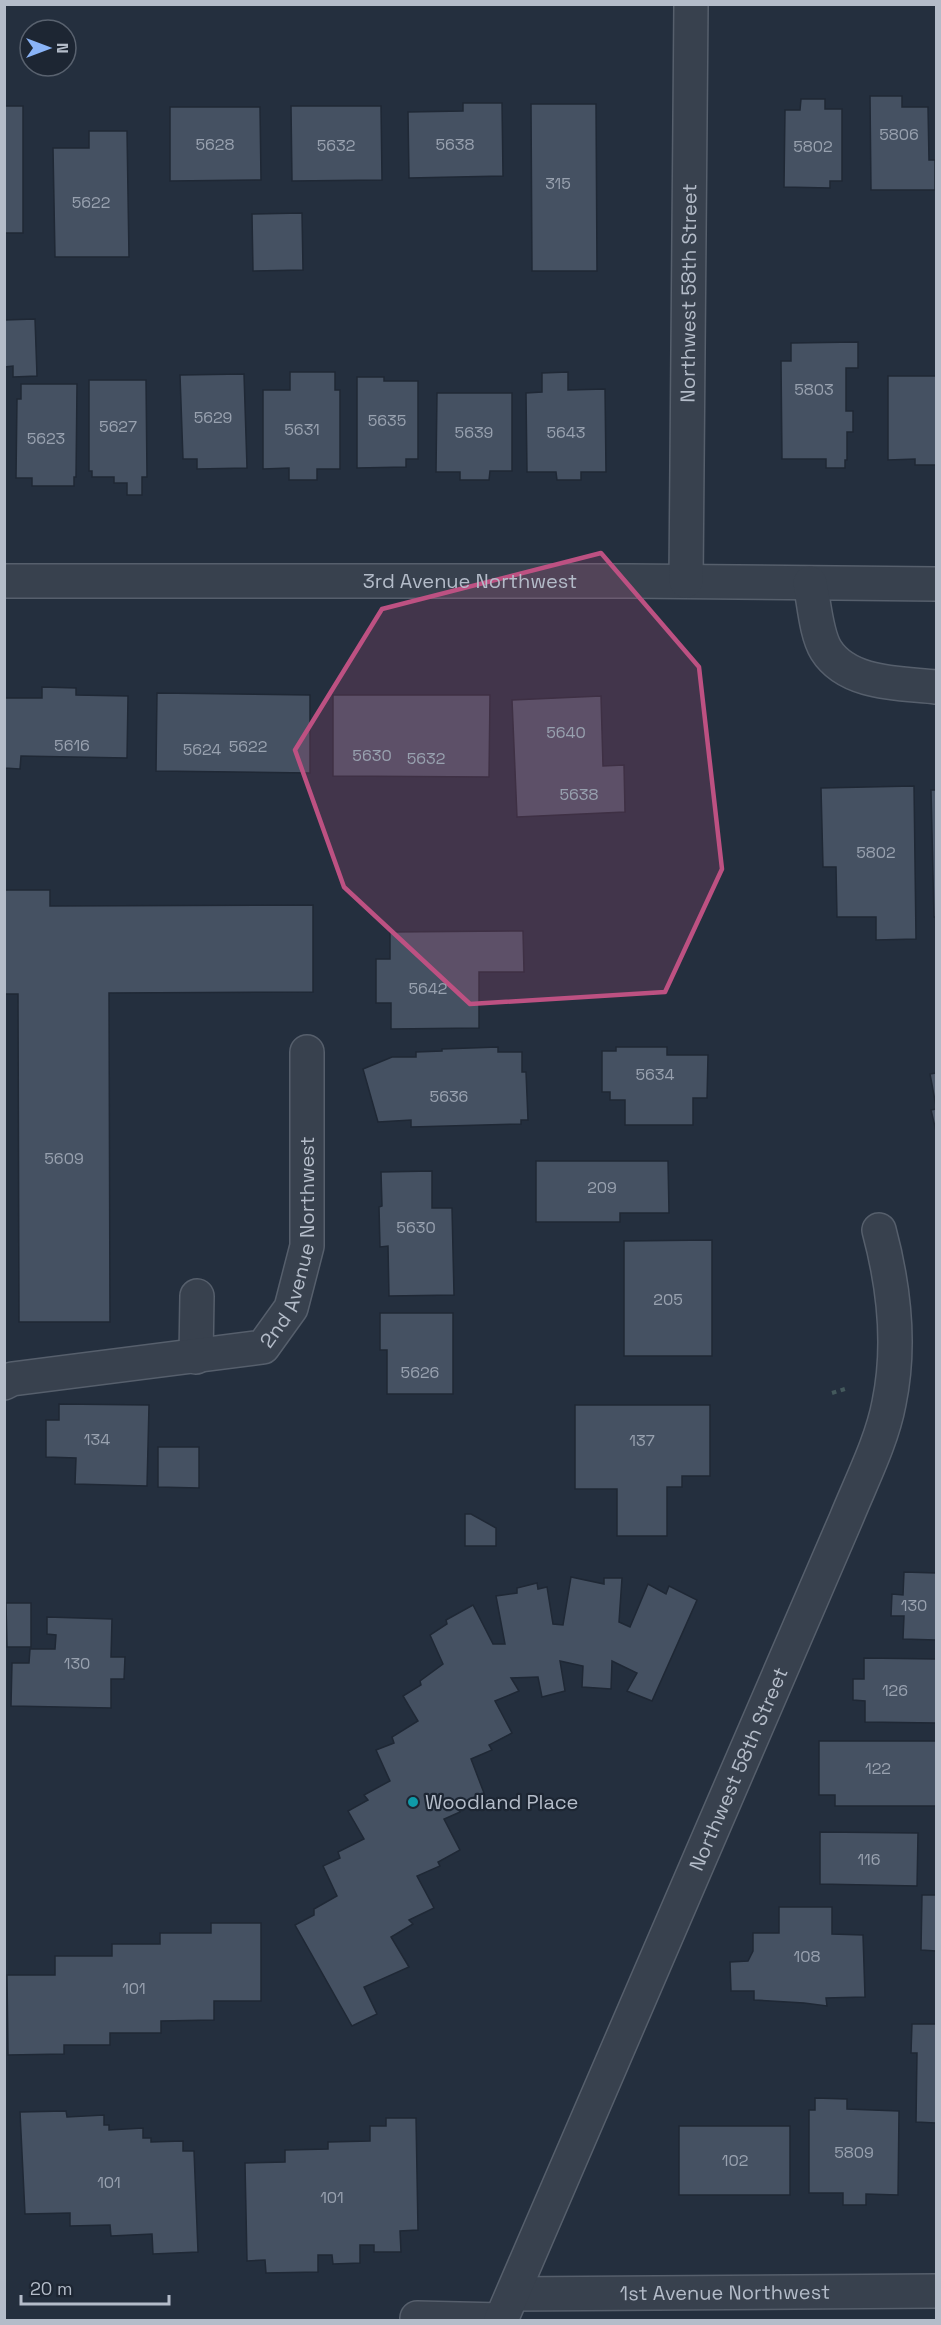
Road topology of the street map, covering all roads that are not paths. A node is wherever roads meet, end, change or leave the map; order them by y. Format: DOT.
graph roads {
  1 [pos="691,4"];
  2 [pos="4,581"];
  3 [pos="686,581"];
  4 [pos="810,583"];
  5 [pos="936,584"];
  6 [pos="936,687"];
  7 [pos="307,1052"];
  8 [pos="879,1230"];
  9 [pos="196,1296"];
  10 [pos="196,1357"];
  11 [pos="4,1383"];
  12 [pos="936,2291"];
  13 [pos="505,2311"];
  14 [pos="417,2318"];
  1 -- 3 [label="street, Northwest 58th Street"];
  2 -- 3 [label="street, 3rd Avenue Northwest"];
  3 -- 4 [label="street, 3rd Avenue Northwest"];
  4 -- 5 [label="street, 3rd Avenue Northwest"];
  4 -- 6 [label="street"];
  7 -- 10 [label="street, 2nd Avenue Northwest"];
  8 -- 13 [label="street, Northwest 58th Street"];
  9 -- 10 [label="street"];
  10 -- 11 [label="street, 2nd Avenue Northwest"];
  12 -- 13 [label="street, 1st Avenue Northwest"];
  13 -- 14 [label="street, 1st Avenue Northwest"];
}
